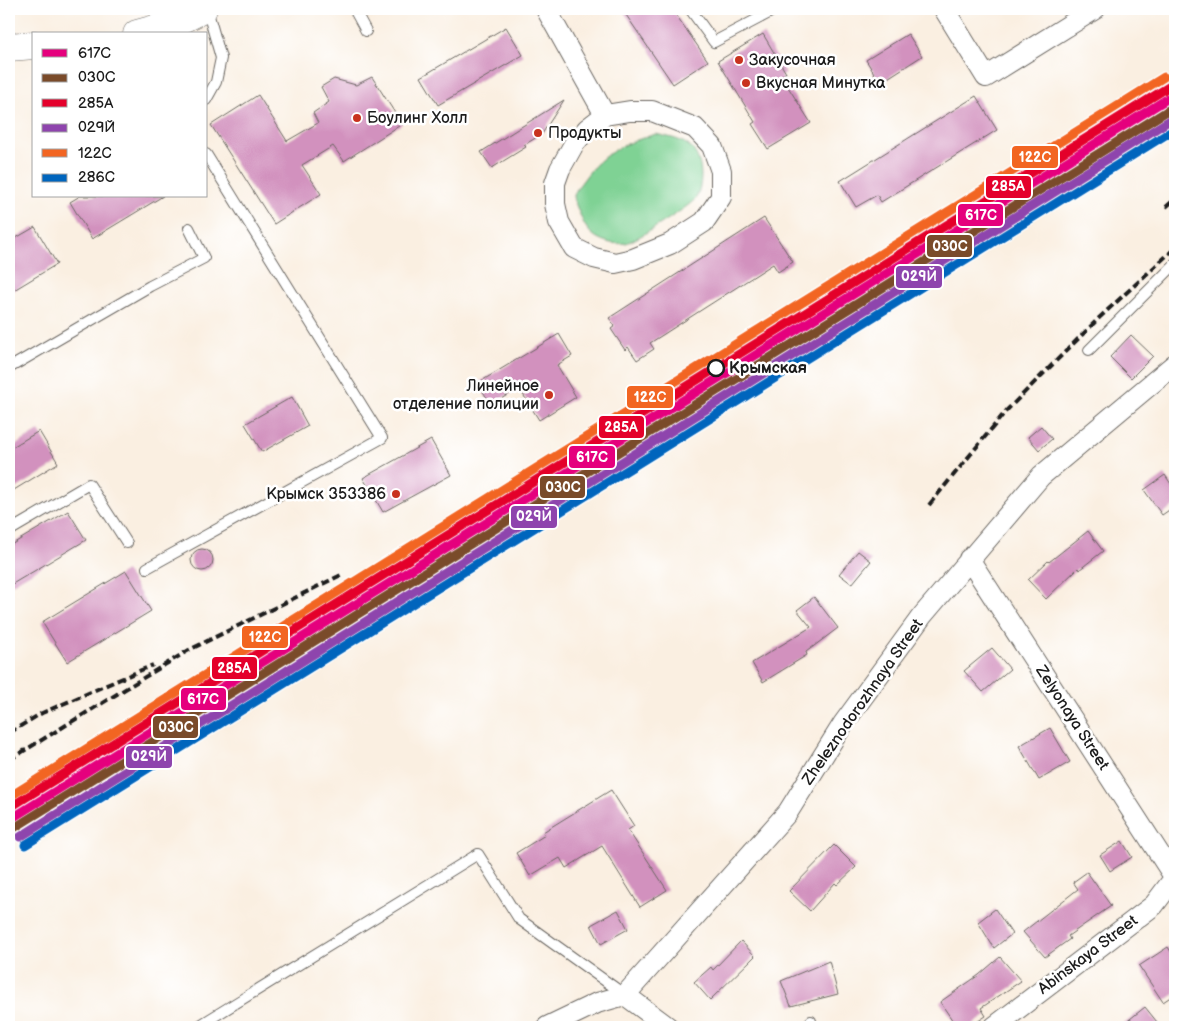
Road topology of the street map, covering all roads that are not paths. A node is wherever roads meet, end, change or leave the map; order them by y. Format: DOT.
graph roads {
  1 [pos="205,9"];
  2 [pos="354,9"];
  3 [pos="546,9"];
  4 [pos="690,9"];
  5 [pos="944,9"];
  6 [pos="1095,9"];
  7 [pos="769,13"];
  8 [pos="366,31"];
  9 [pos="144,32"];
  10 [pos="32,45"];
  11 [pos="9,47"];
  12 [pos="208,96"];
  13 [pos="605,114"];
  14 [pos="208,157"];
  15 [pos="189,228"];
  16 [pos="1175,264"];
  17 [pos="1089,350"];
  18 [pos="1175,364"];
  19 [pos="9,368"];
  20 [pos="9,531"];
  21 [pos="127,543"];
  22 [pos="969,559"];
  23 [pos="147,568"];
  24 [pos="1175,878"];
  25 [pos="626,995"];
  26 [pos="197,1027"];
  27 [pos="547,1027"];
  28 [pos="668,1027"];
  29 [pos="994,1027"];
  1 -- 9 [label="main road"];
  1 -- 12 [label="lane"];
  2 -- 8 [label="lane"];
  3 -- 13 [label="street"];
  4 -- 7 [label="lane"];
  5 -- 6 [label="street"];
  10 -- 11 [label="main road"];
  13 -- 13 [label="street"];
  14 -- 23 [label="lane"];
  15 -- 19 [label="lane"];
  16 -- 17 [label="lane"];
  18 -- 22 [label="street, Zheleznodorozhnaya Street"];
  20 -- 21 [label="lane"];
  22 -- 24 [label="street, Zelyonaya Street"];
  22 -- 25 [label="street, Zheleznodorozhnaya Street"];
  24 -- 29 [label="street, Abinskaya Street"];
  25 -- 26 [label="lane"];
  25 -- 27 [label="street"];
  25 -- 28 [label="street"];
}
